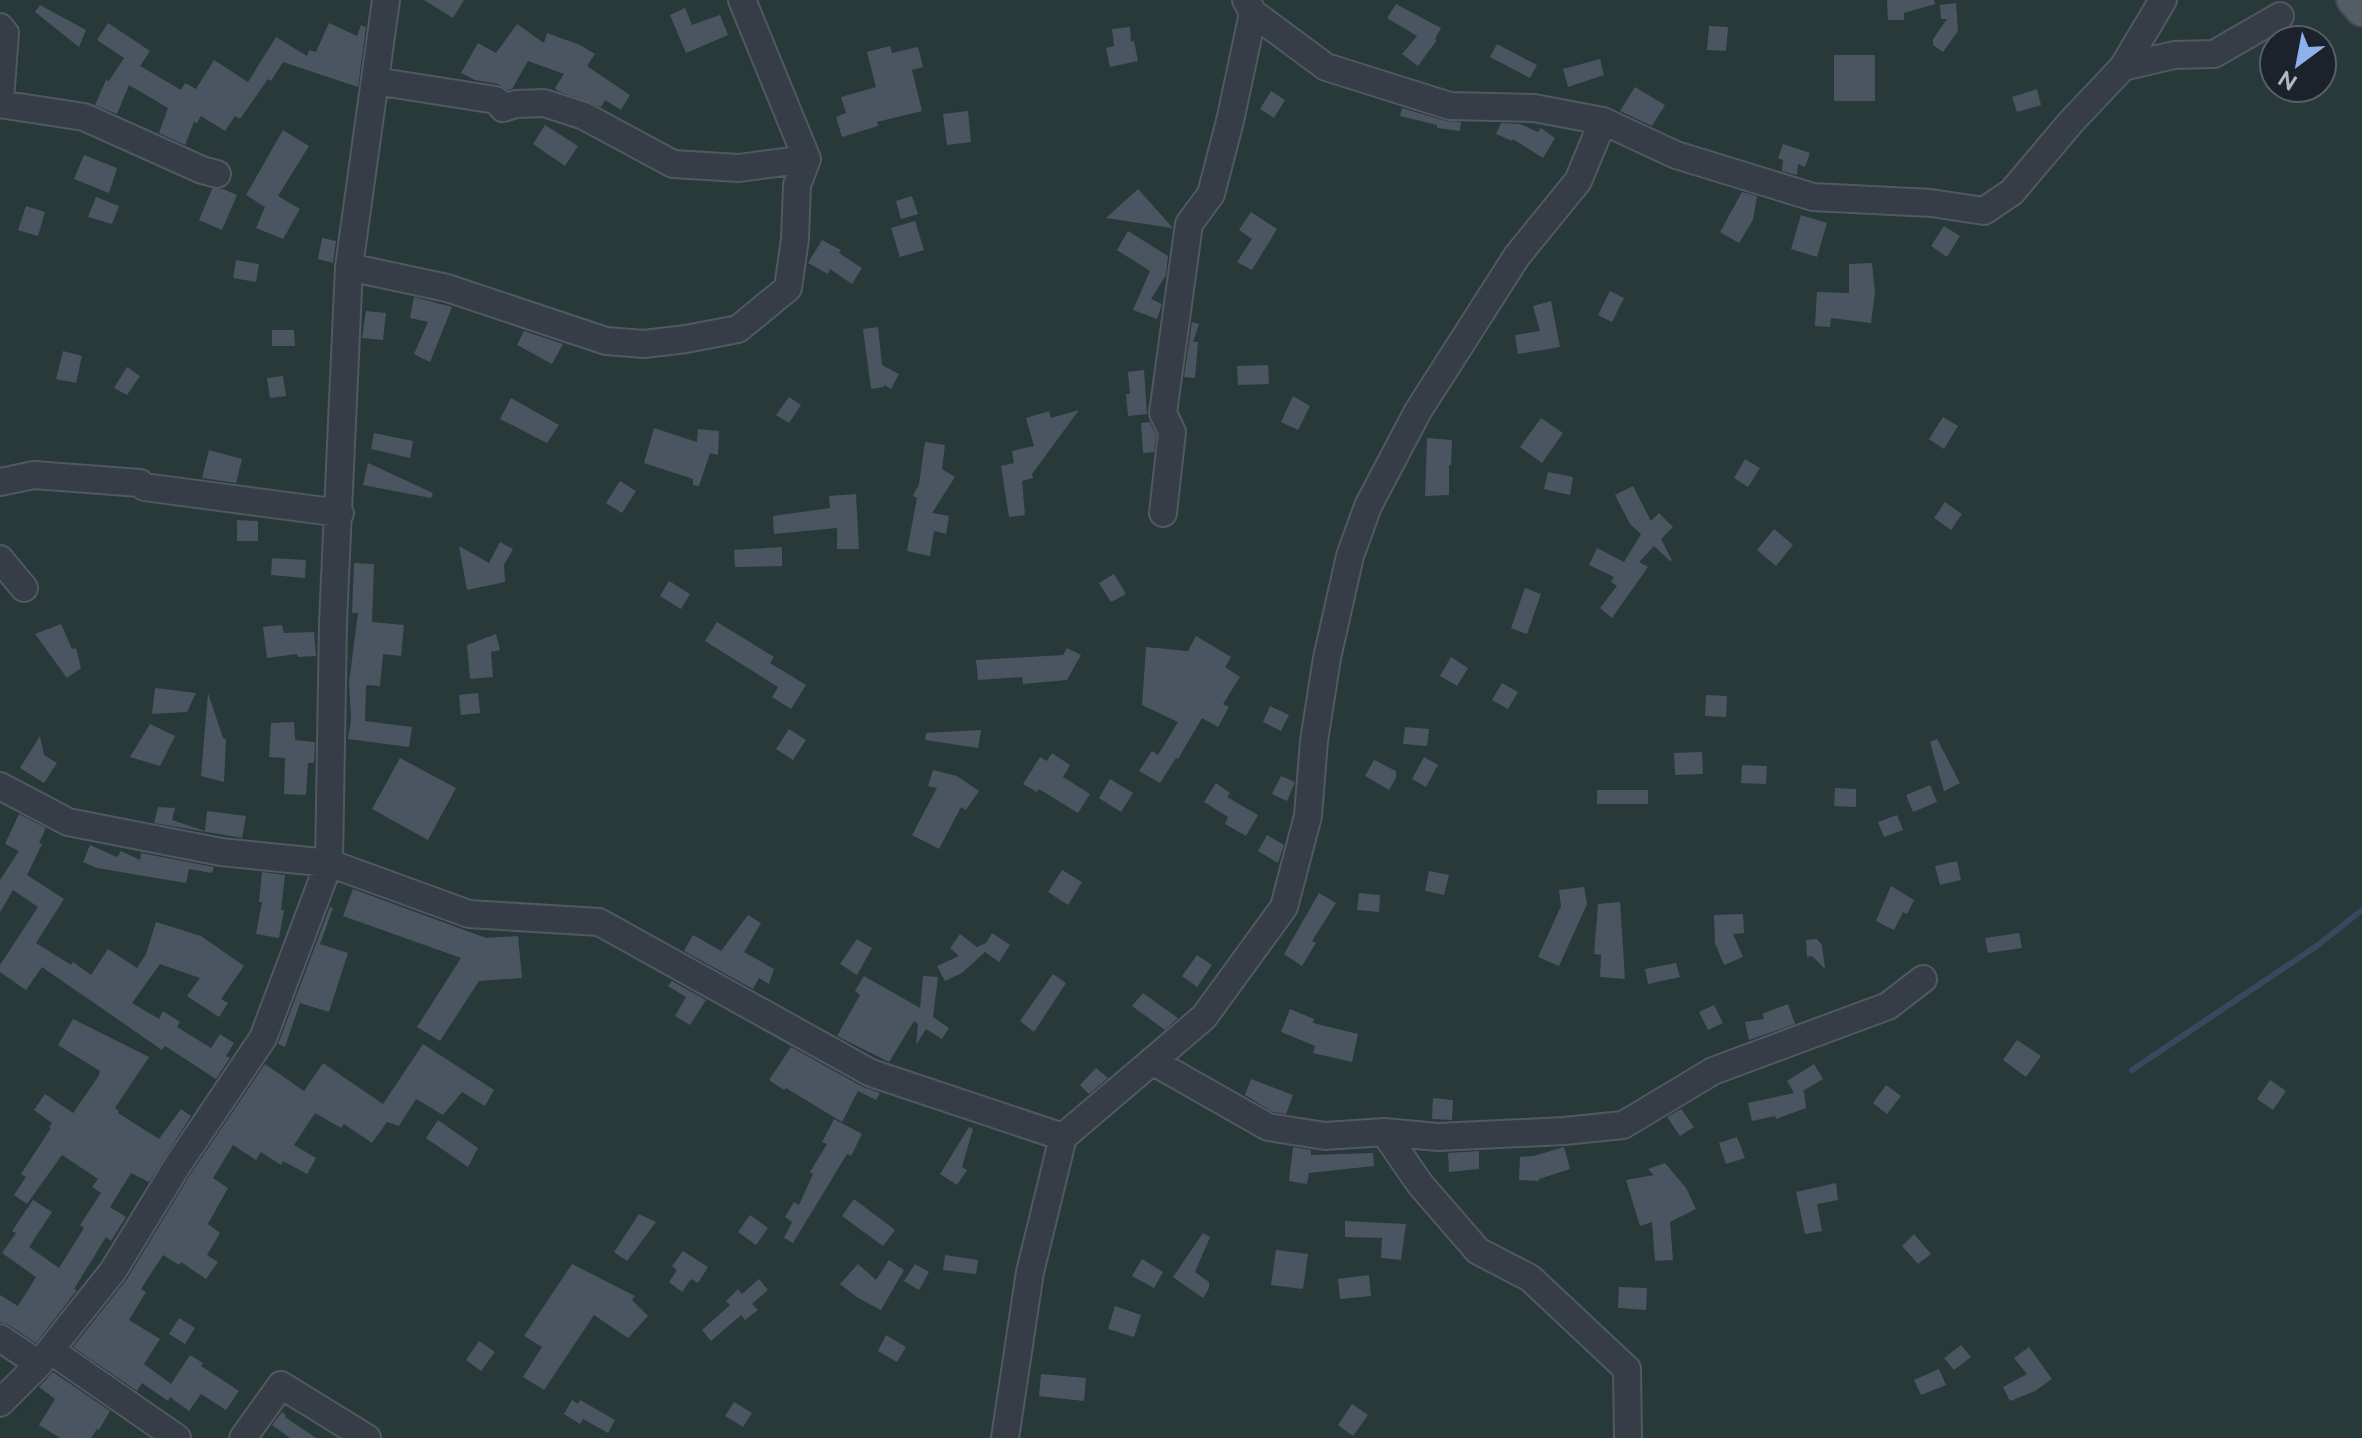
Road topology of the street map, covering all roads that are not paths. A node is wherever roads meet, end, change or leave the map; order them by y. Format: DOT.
graph roads {
  1 [pos="386,0"];
  2 [pos="742,0"];
  3 [pos="2163,0"];
  4 [pos="2353,0"];
  5 [pos="1250,7"];
  6 [pos="2362,10"];
  7 [pos="2280,16"];
  8 [pos="0,27"];
  9 [pos="2123,67"];
  10 [pos="375,81"];
  11 [pos="0,102"];
  12 [pos="1603,121"];
  13 [pos="807,159"];
  14 [pos="217,174"];
  15 [pos="349,267"];
  16 [pos="0,482"];
  17 [pos="340,513"];
  18 [pos="1163,513"];
  19 [pos="0,559"];
  20 [pos="24,588"];
  21 [pos="0,786"];
  22 [pos="329,863"];
  23 [pos="1923,979"];
  24 [pos="1152,1061"];
  25 [pos="1384,1132"];
  26 [pos="1063,1137"];
  27 [pos="0,1338"];
  28 [pos="45,1357"];
  29 [pos="0,1403"];
  30 [pos="177,1438"];
  31 [pos="243,1438"];
  32 [pos="367,1438"];
  33 [pos="1005,1438"];
  34 [pos="1628,1438"];
  1 -- 10 [label="street"];
  2 -- 13 [label="street"];
  3 -- 9 [label="street"];
  4 -- 6 [label="main road"];
  5 -- 12 [label="street"];
  5 -- 18 [label="street"];
  7 -- 9 [label="street"];
  8 -- 11 [label="street"];
  9 -- 12 [label="street"];
  10 -- 13 [label="street"];
  10 -- 15 [label="street"];
  11 -- 14 [label="street"];
  12 -- 24 [label="street"];
  13 -- 15 [label="street"];
  15 -- 17 [label="street"];
  16 -- 17 [label="street"];
  17 -- 22 [label="street"];
  19 -- 20 [label="street"];
  21 -- 22 [label="street"];
  22 -- 26 [label="street"];
  22 -- 28 [label="street"];
  23 -- 25 [label="street"];
  24 -- 25 [label="street"];
  24 -- 26 [label="street"];
  25 -- 34 [label="street"];
  26 -- 33 [label="street"];
  27 -- 28 [label="street"];
  28 -- 29 [label="street"];
  28 -- 30 [label="street"];
  31 -- 32 [label="street"];
}
